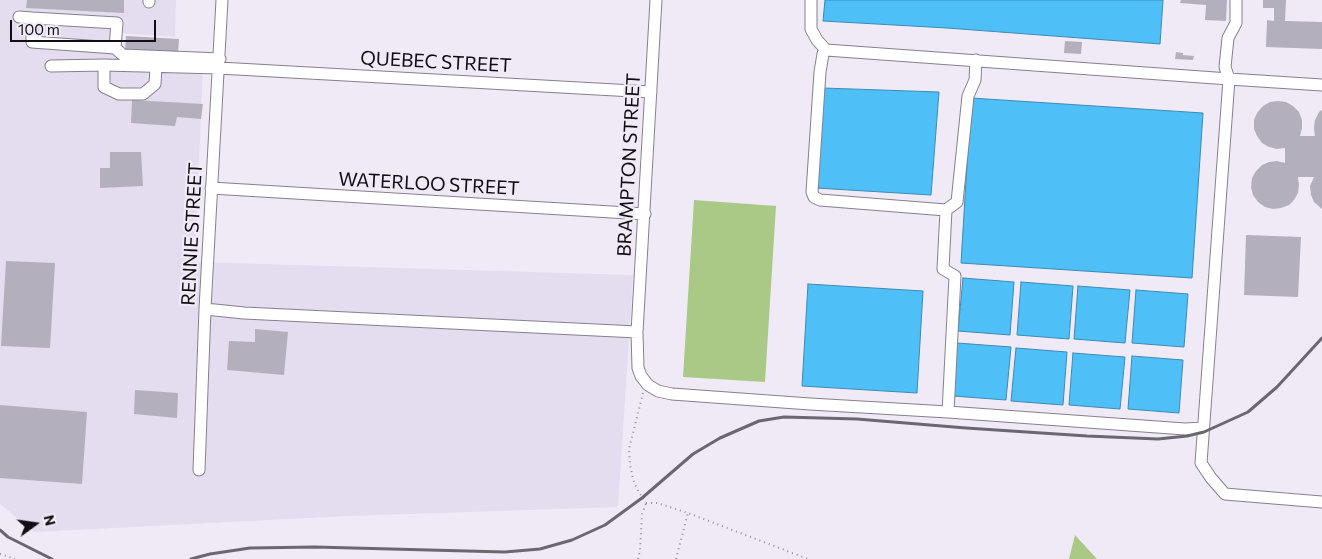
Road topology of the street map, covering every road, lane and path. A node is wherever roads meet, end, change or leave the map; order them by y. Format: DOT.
graph roads {
  1 [pos="222,0"];
  2 [pos="656,0"];
  3 [pos="811,0"];
  4 [pos="1236,0"];
  5 [pos="19,17"];
  6 [pos="32,18"];
  7 [pos="115,48"];
  8 [pos="826,50"];
  9 [pos="976,60"];
  10 [pos="220,63"];
  11 [pos="104,65"];
  12 [pos="51,66"];
  13 [pos="156,66"];
  14 [pos="1230,79"];
  15 [pos="1322,85"];
  16 [pos="651,92"];
  17 [pos="211,188"];
  18 [pos="946,210"];
  19 [pos="645,214"];
  20 [pos="205,309"];
  21 [pos="637,332"];
  22 [pos="645,382"];
  23 [pos="948,412"];
  24 [pos="1203,428"];
  25 [pos="199,470"];
  26 [pos="646,502"];
  27 [pos="1322,502"];
  28 [pos="688,512"];
  29 [pos="0,554"];
  30 [pos="15,559"];
  31 [pos="638,559"];
  32 [pos="676,559"];
  33 [pos="808,559"];
  1 -- 10 [label="street, RENNIE STREET"];
  2 -- 16 [label="street, BRAMPTON STREET"];
  3 -- 8 [label="street"];
  4 -- 14 [label="street"];
  5 -- 6 [label="street"];
  6 -- 7 [label="street"];
  6 -- 7 [label="street"];
  7 -- 10 [label="street"];
  8 -- 9 [label="street"];
  8 -- 18 [label="street"];
  9 -- 14 [label="street"];
  9 -- 18 [label="street"];
  10 -- 13 [label="street"];
  10 -- 16 [label="street, QUEBEC STREET"];
  10 -- 17 [label="street, RENNIE STREET"];
  11 -- 12 [label="street"];
  11 -- 13 [label="street"];
  11 -- 13 [label="street"];
  14 -- 15 [label="street"];
  14 -- 24 [label="street"];
  16 -- 19 [label="street, BRAMPTON STREET"];
  17 -- 19 [label="street, WATERLOO STREET"];
  17 -- 20 [label="street, RENNIE STREET"];
  18 -- 23 [label="street"];
  19 -- 21 [label="street, BRAMPTON STREET"];
  20 -- 21 [label="street"];
  20 -- 25 [label="street, RENNIE STREET"];
  21 -- 22 [label="street, BRAMPTON STREET"];
  22 -- 23 [label="street"];
  22 -- 26 [label="path"];
  23 -- 24 [label="street"];
  24 -- 27 [label="street"];
  26 -- 28 [label="path"];
  26 -- 31 [label="path"];
  28 -- 32 [label="path"];
  28 -- 33 [label="path"];
  29 -- 30 [label="path"];
}
